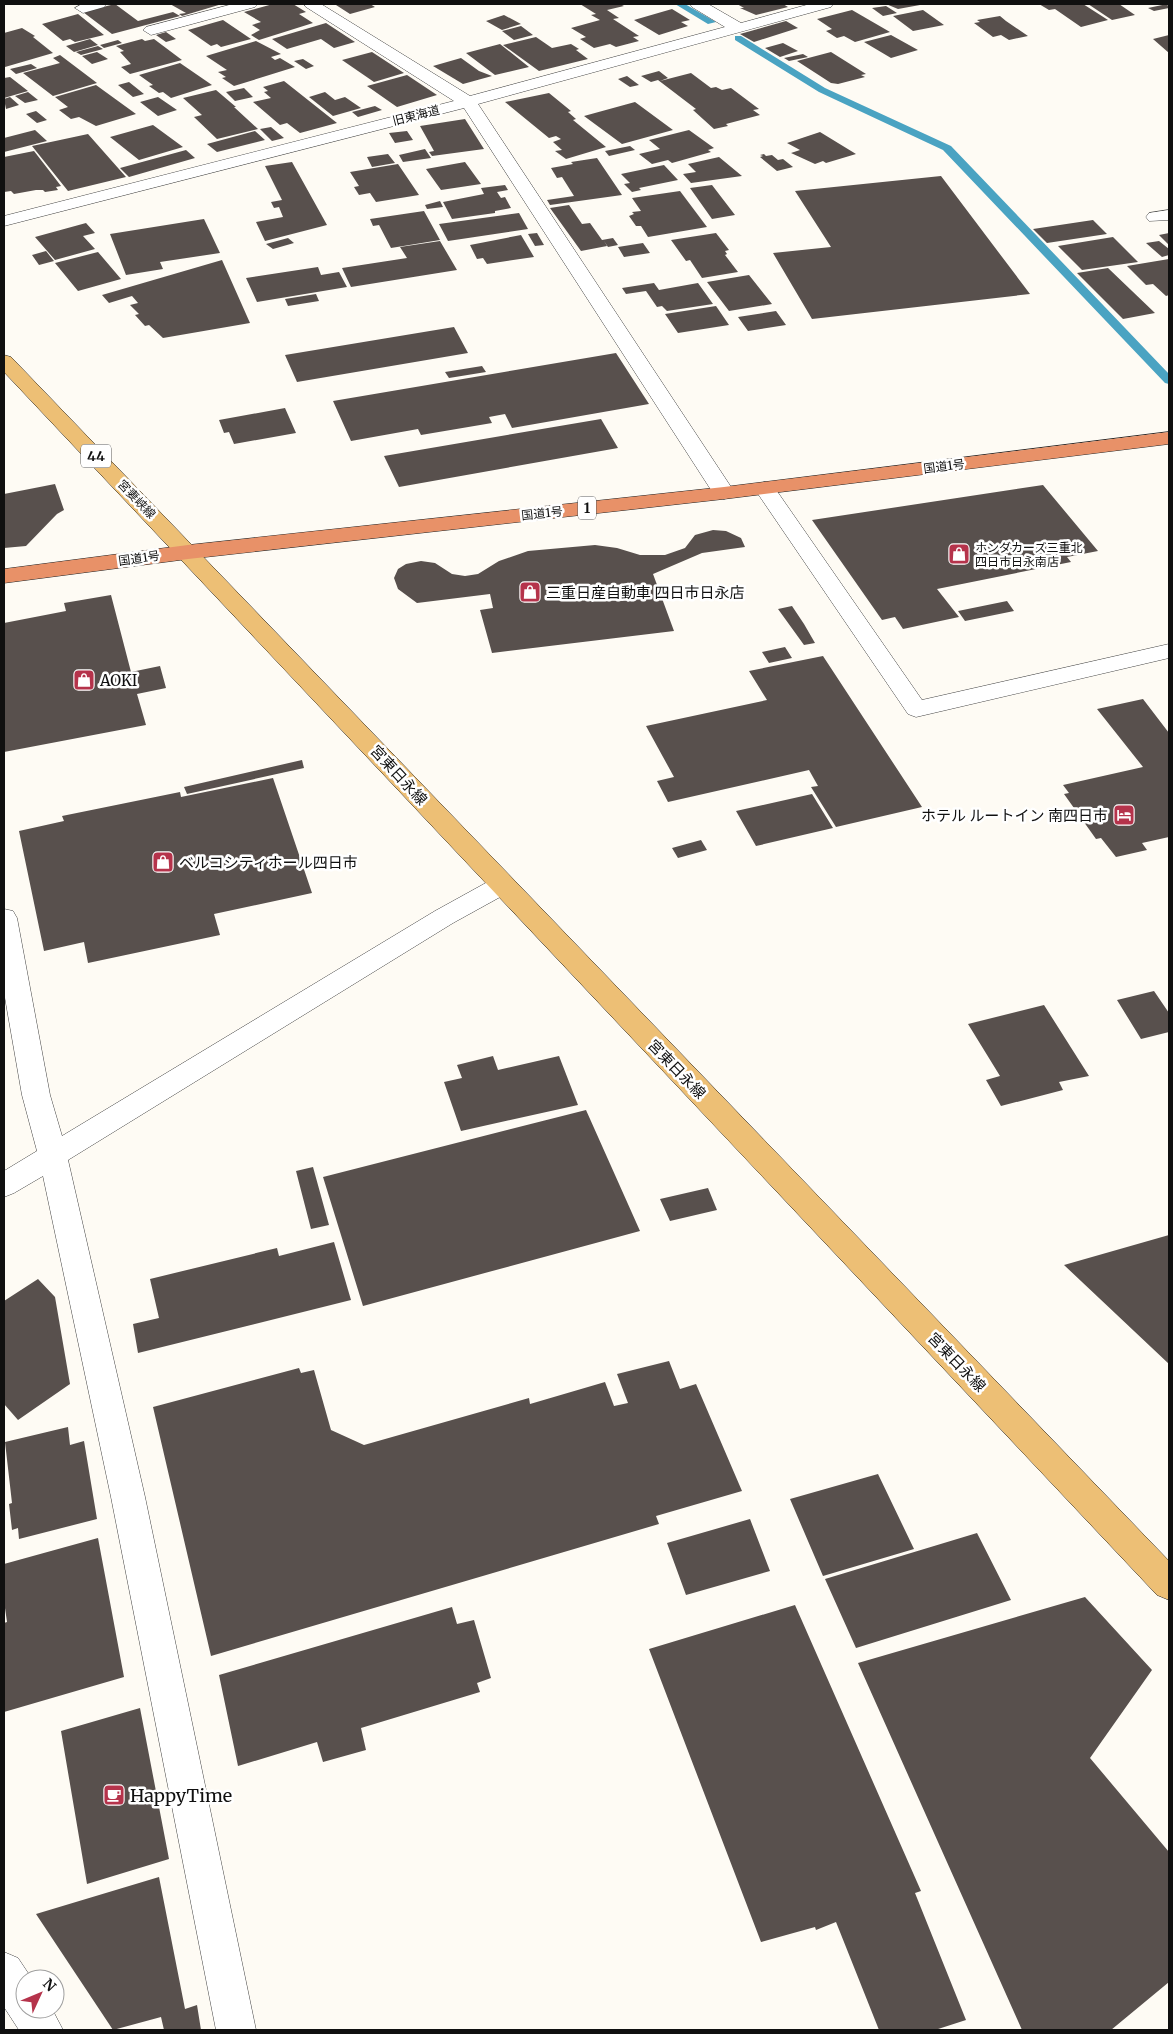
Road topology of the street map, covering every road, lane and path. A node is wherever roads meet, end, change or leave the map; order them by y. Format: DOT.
graph roads {
  1 [pos="99,4"];
  2 [pos="250,4"];
  3 [pos="311,4"];
  4 [pos="697,4"];
  5 [pos="826,4"];
  6 [pos="83,8"];
  7 [pos="738,27"];
  8 [pos="151,30"];
  9 [pos="468,102"];
  10 [pos="4,221"];
  11 [pos="4,361"];
  12 [pos="1169,438"];
  13 [pos="765,488"];
  14 [pos="724,493"];
  15 [pos="188,552"];
  16 [pos="4,576"];
  17 [pos="1169,652"];
  18 [pos="502,885"];
  19 [pos="4,918"];
  20 [pos="52,1156"];
  21 [pos="4,1185"];
  22 [pos="1169,1584"];
  23 [pos="4,1972"];
  24 [pos="15,1989"];
  25 [pos="35,2019"];
  26 [pos="43,2030"];
  27 [pos="236,2030"];
  1 -- 6 [label="street"];
  2 -- 8 [label="street"];
  3 -- 9 [label="street"];
  4 -- 7 [label="street"];
  5 -- 7 [label="street, 旧東海道"];
  7 -- 9 [label="street, 旧東海道"];
  9 -- 10 [label="street, 旧東海道"];
  9 -- 14 [label="street"];
  11 -- 15 [label="main road, 宮妻峡線 / 44"];
  12 -- 13 [label="highway, 国道1号 / 1"];
  13 -- 14 [label="highway, 国道1号 / 1"];
  13 -- 17 [label="street"];
  14 -- 15 [label="highway, 国道1号 / 1"];
  15 -- 16 [label="highway, 国道1号 / 1"];
  15 -- 18 [label="main road, 宮東日永線"];
  18 -- 20 [label="street"];
  18 -- 22 [label="main road, 宮東日永線"];
  19 -- 20 [label="street"];
  20 -- 21 [label="street"];
  20 -- 27 [label="street"];
  23 -- 24 [label="street"];
  25 -- 26 [label="street"];
}
